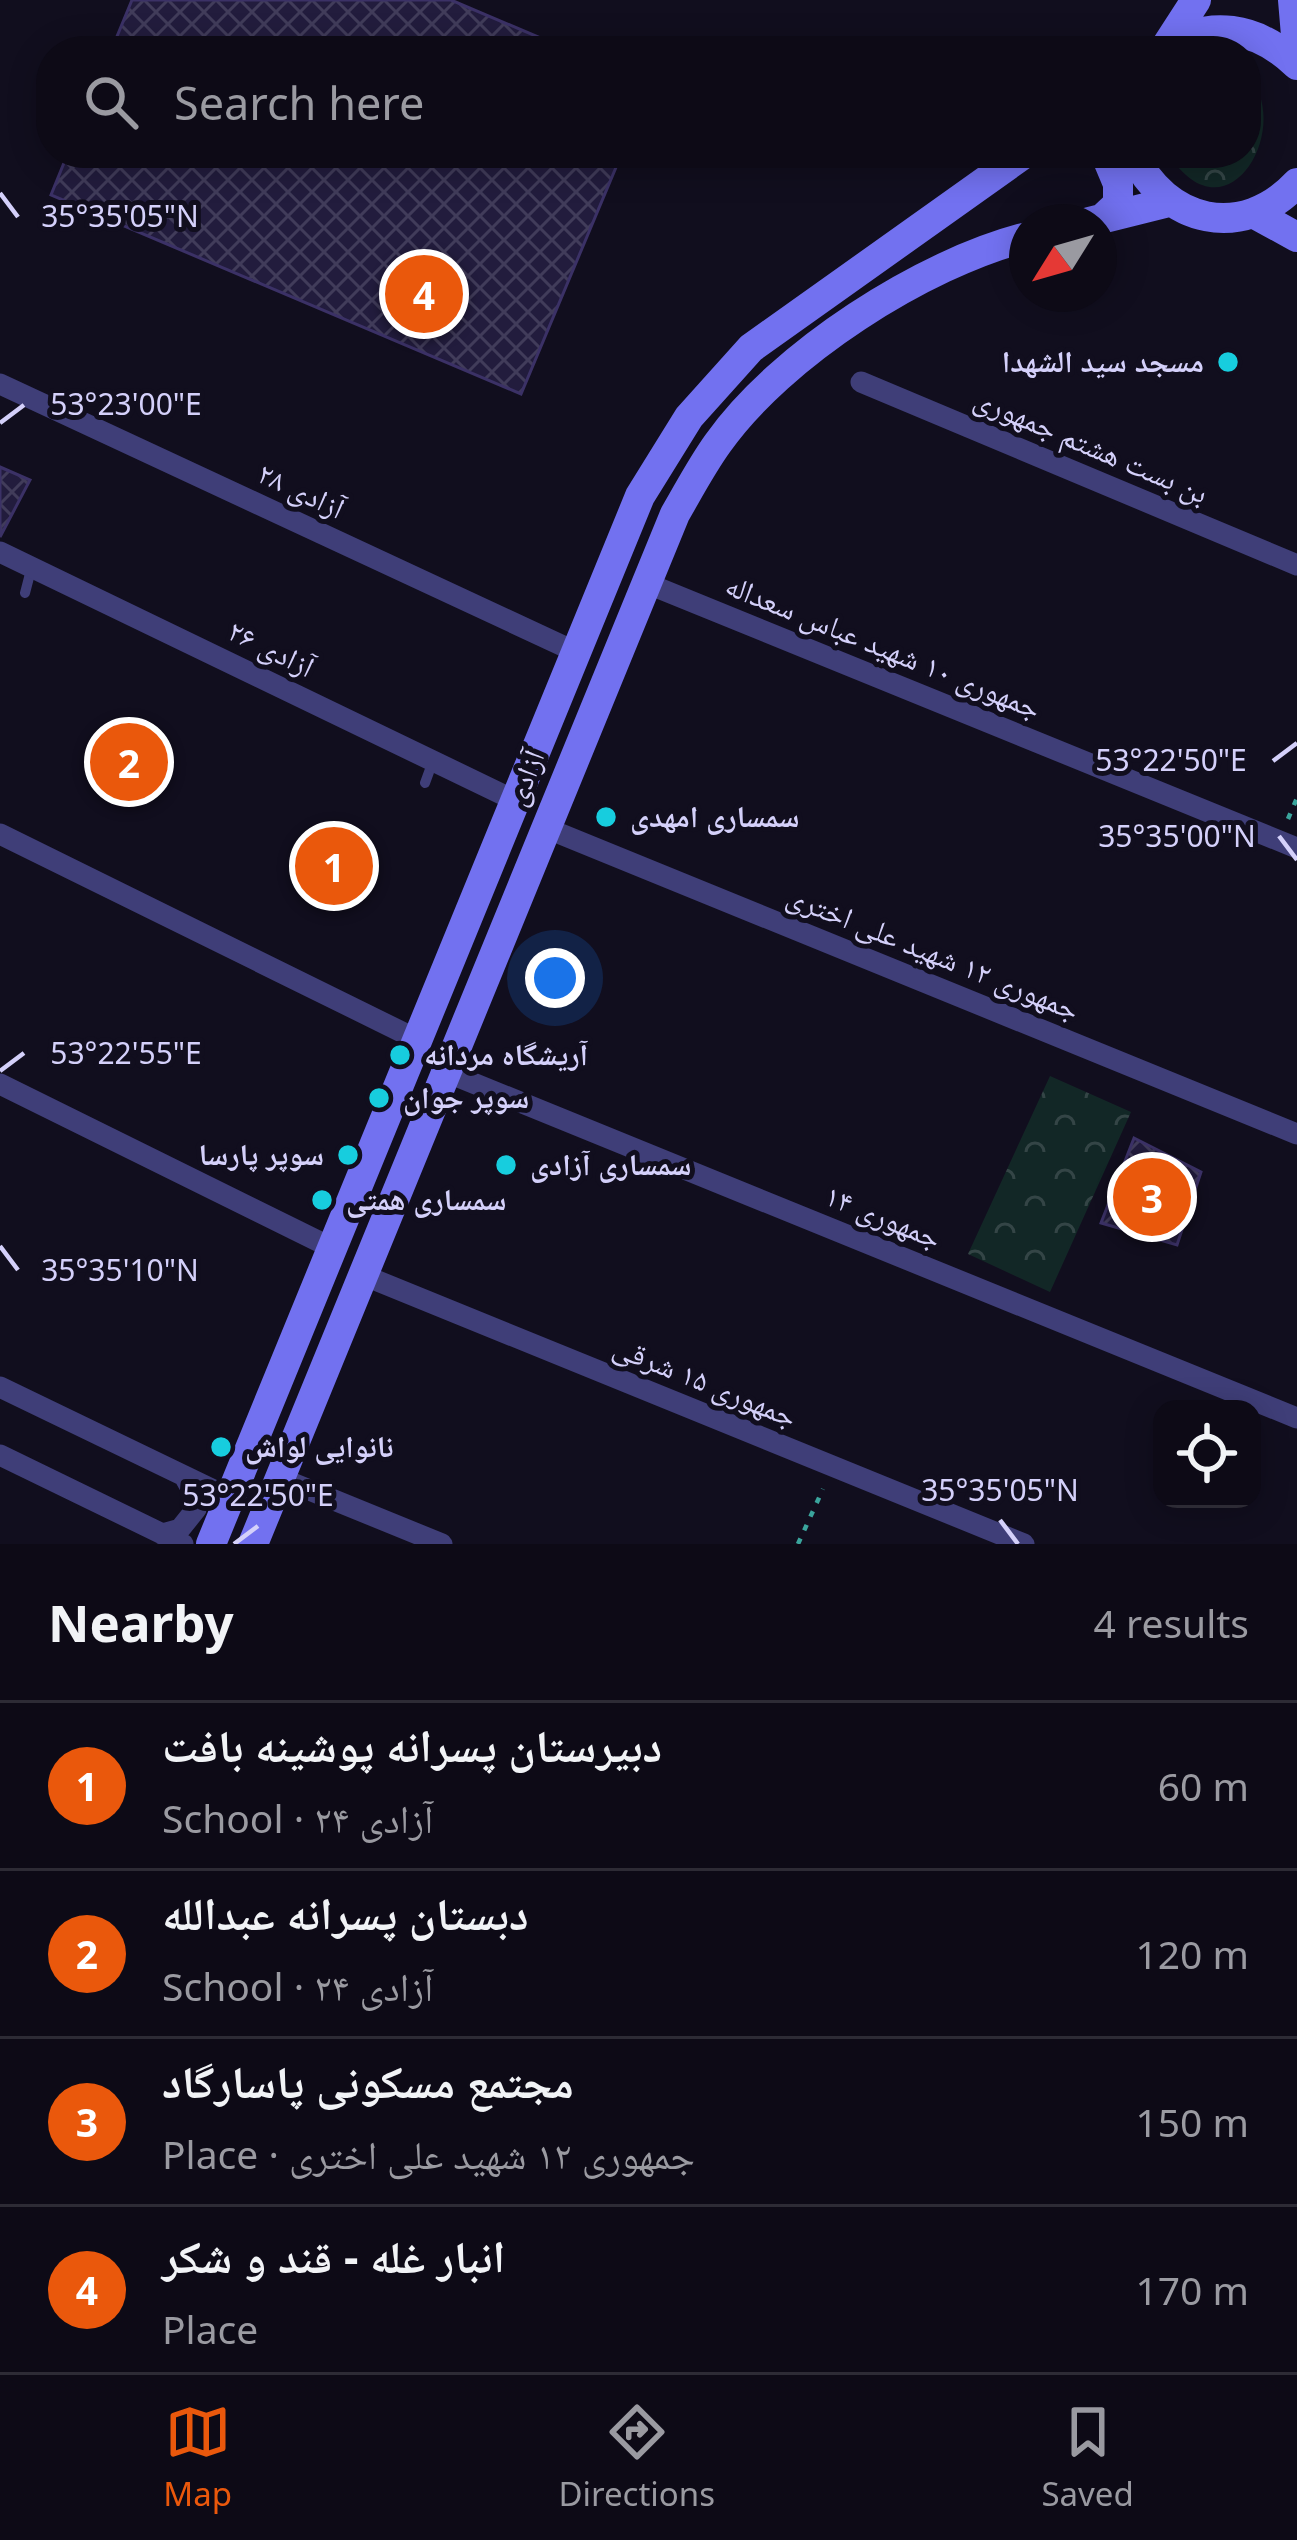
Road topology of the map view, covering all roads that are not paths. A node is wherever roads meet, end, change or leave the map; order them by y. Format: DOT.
graph roads {
  1 [pos="1196,0"];
  2 [pos="1293,0"];
  3 [pos="1172,36"];
  4 [pos="1187,36"];
  5 [pos="1258,36"];
  6 [pos="1261,37"];
  7 [pos="1297,47"];
  8 [pos="1297,64"];
  9 [pos="1004,168"];
  10 [pos="1111,168"];
  11 [pos="1141,168"];
  12 [pos="1297,183"];
  13 [pos="1169,202"];
  14 [pos="1117,205"];
  15 [pos="1255,214"];
  16 [pos="1117,215"];
  17 [pos="1297,237"];
  18 [pos="1009,241"];
  19 [pos="861,382"];
  20 [pos="0,384"];
  21 [pos="0,552"];
  22 [pos="1297,565"];
  23 [pos="32,566"];
  24 [pos="646,583"];
  25 [pos="25,593"];
  26 [pos="576,652"];
  27 [pos="433,761"];
  28 [pos="425,783"];
  29 [pos="515,801"];
  30 [pos="546,828"];
  31 [pos="0,834"];
  32 [pos="1297,848"];
  33 [pos="418,1040"];
  34 [pos="446,1072"];
  35 [pos="0,1084"];
  36 [pos="1297,1135"];
  37 [pos="376,1141"];
  38 [pos="412,1156"];
  39 [pos="332,1248"];
  40 [pos="363,1275"];
  41 [pos="0,1387"];
  42 [pos="1297,1418"];
  43 [pos="0,1455"];
  44 [pos="184,1476"];
  45 [pos="280,1478"];
  46 [pos="230,1498"];
  47 [pos="173,1539"];
  48 [pos="212,1544"];
  49 [pos="253,1544"];
  50 [pos="442,1544"];
  51 [pos="1024,1544"];
  1 -- 3 [label="street"];
  2 -- 7 [label="street"];
  4 -- 5 [label="street"];
  6 -- 8 [label="street"];
  9 -- 26 [label="street, آزادی"];
  10 -- 14 [label="street"];
  11 -- 13 [label="street"];
  12 -- 15 [label="street"];
  13 -- 15 [label="street"];
  13 -- 16 [label="street"];
  15 -- 17 [label="street"];
  18 -- 24 [label="street, آزادی"];
  19 -- 22 [label="street, بن بست هشتم جمهوری"];
  20 -- 26 [label="street, آزادی ۲۸"];
  21 -- 23 [label="street, آزادی ۲۶"];
  23 -- 25 [label="lane"];
  23 -- 27 [label="street, آزادی ۲۶"];
  24 -- 30 [label="street, آزادی"];
  24 -- 32 [label="street, جمهوری ۱۰ شهید عباس سعداله"];
  26 -- 29 [label="street, آزادی"];
  27 -- 28 [label="lane"];
  27 -- 29 [label="street, آزادی ۲۶"];
  29 -- 33 [label="street, آزادی"];
  30 -- 34 [label="street, آزادی"];
  30 -- 36 [label="street, جمهوری ۱۲ شهید علی اختری"];
  31 -- 33 [label="street"];
  33 -- 37 [label="street, آزادی"];
  34 -- 38 [label="street, آزادی"];
  34 -- 42 [label="street, جمهوری ۱۴"];
  35 -- 39 [label="street"];
  37 -- 38 [label="street"];
  37 -- 39 [label="street, آزادی"];
  38 -- 40 [label="street, آزادی"];
  39 -- 46 [label="street, آزادی"];
  40 -- 45 [label="street, آزادی"];
  40 -- 51 [label="street, جمهوری ۱۵ شرقی"];
  41 -- 44 [label="street"];
  43 -- 47 [label="street"];
  44 -- 46 [label="street"];
  44 -- 47 [label="street"];
  45 -- 49 [label="street, آزادی"];
  45 -- 50 [label="street"];
  46 -- 48 [label="street, آزادی"];
}
